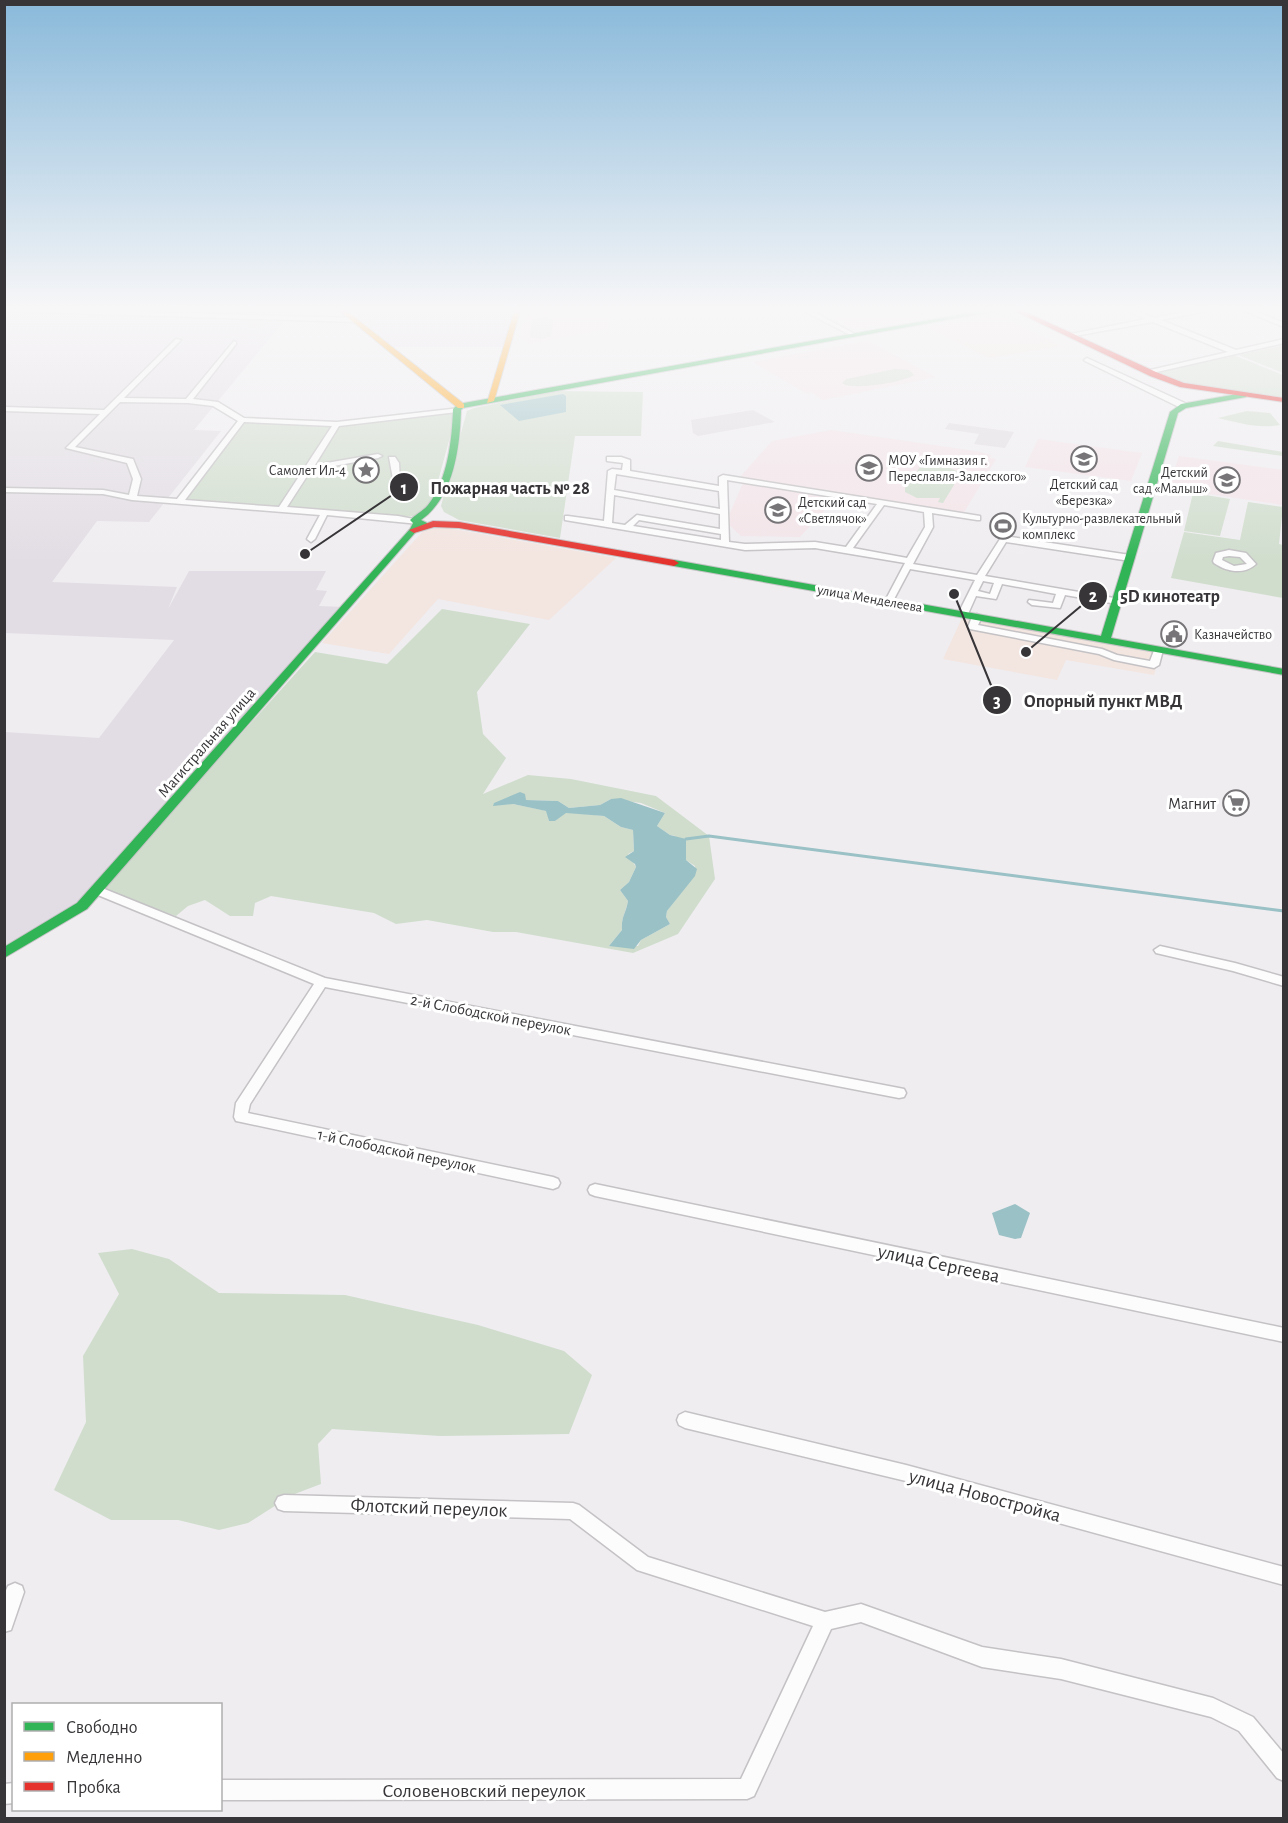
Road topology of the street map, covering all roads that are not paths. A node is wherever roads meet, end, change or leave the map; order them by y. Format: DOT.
graph roads {
  1 [pos="128,393"];
  2 [pos="194,393"];
  3 [pos="441,393"];
  4 [pos="492,393"];
  5 [pos="529,393"];
  6 [pos="1157,393"];
  7 [pos="1185,393"];
  8 [pos="1205,393"];
  9 [pos="1213,395"];
  10 [pos="121,400"];
  11 [pos="490,400"];
  12 [pos="1284,400"];
  13 [pos="188,401"];
  14 [pos="1184,406"];
  15 [pos="459,408"];
  16 [pos="4,409"];
  17 [pos="106,412"];
  18 [pos="242,420"];
  19 [pos="337,423"];
  20 [pos="378,456"];
  21 [pos="392,459"];
  22 [pos="610,459"];
  23 [pos="308,468"];
  24 [pos="626,473"];
  25 [pos="397,479"];
  26 [pos="723,489"];
  27 [pos="4,490"];
  28 [pos="610,492"];
  29 [pos="132,498"];
  30 [pos="179,502"];
  31 [pos="882,503"];
  32 [pos="282,509"];
  33 [pos="928,510"];
  34 [pos="320,511"];
  35 [pos="724,512"];
  36 [pos="568,518"];
  37 [pos="977,518"];
  38 [pos="426,520"];
  39 [pos="608,524"];
  40 [pos="628,527"];
  41 [pos="725,532"];
  42 [pos="310,539"];
  43 [pos="725,543"];
  44 [pos="848,550"];
  45 [pos="1130,558"];
  46 [pos="908,564"];
  47 [pos="980,578"];
  48 [pos="999,581"];
  49 [pos="1061,592"];
  50 [pos="973,593"];
  51 [pos="889,601"];
  52 [pos="1117,601"];
  53 [pos="1032,602"];
  54 [pos="963,615"];
  55 [pos="1104,646"];
  56 [pos="1284,672"];
  57 [pos="97,890"];
  58 [pos="1160,950"];
  59 [pos="4,954"];
  60 [pos="322,982"];
  61 [pos="1284,982"];
  62 [pos="899,1093"];
  63 [pos="553,1183"];
  64 [pos="595,1190"];
  65 [pos="1284,1335"];
  66 [pos="685,1420"];
  67 [pos="284,1503"];
  68 [pos="1284,1576"];
  69 [pos="15,1592"];
  70 [pos="825,1621"];
  71 [pos="4,1623"];
  72 [pos="1284,1771"];
  73 [pos="222,1791"];
  1 -- 10 [label="street"];
  2 -- 13 [label="street"];
  3 -- 15 [label="main road"];
  4 -- 11 [label="main road"];
  5 -- 11 [label="main road"];
  6 -- 14 [label="street"];
  7 -- 14 [label="main road"];
  8 -- 9 [label="main road"];
  9 -- 12 [label="main road"];
  9 -- 14 [label="main road"];
  10 -- 13 [label="street"];
  10 -- 17 [label="street"];
  11 -- 15 [label="main road"];
  13 -- 18 [label="street"];
  14 -- 45 [label="main road"];
  15 -- 19 [label="street"];
  15 -- 38 [label="main road, Магистральная улица"];
  16 -- 17 [label="street"];
  17 -- 29 [label="street"];
  18 -- 19 [label="street"];
  18 -- 30 [label="street"];
  19 -- 23 [label="street"];
  20 -- 23 [label="street"];
  21 -- 25 [label="street"];
  22 -- 24 [label="street"];
  23 -- 32 [label="street"];
  24 -- 26 [label="street"];
  24 -- 28 [label="street"];
  26 -- 31 [label="street"];
  26 -- 35 [label="street"];
  27 -- 29 [label="street"];
  28 -- 35 [label="street"];
  28 -- 39 [label="street"];
  29 -- 30 [label="street"];
  30 -- 32 [label="street"];
  31 -- 33 [label="street"];
  31 -- 44 [label="street"];
  32 -- 34 [label="street"];
  33 -- 37 [label="street"];
  33 -- 46 [label="street"];
  34 -- 38 [label="street"];
  34 -- 42 [label="street"];
  35 -- 41 [label="street"];
  36 -- 39 [label="street"];
  38 -- 51 [label="main road, улица Менделеева"];
  38 -- 57 [label="main road, Магистральная улица"];
  39 -- 40 [label="street"];
  40 -- 41 [label="street"];
  40 -- 43 [label="street"];
  41 -- 43 [label="street"];
  43 -- 44 [label="street"];
  44 -- 46 [label="street"];
  45 -- 47 [label="street"];
  45 -- 52 [label="main road"];
  46 -- 47 [label="street"];
  46 -- 51 [label="street"];
  47 -- 48 [label="street"];
  47 -- 50 [label="street"];
  48 -- 49 [label="street"];
  48 -- 50 [label="street"];
  49 -- 52 [label="street"];
  49 -- 53 [label="street"];
  50 -- 54 [label="street"];
  51 -- 54 [label="main road, улица Менделеева"];
  52 -- 55 [label="main road"];
  54 -- 55 [label="main road, улица Менделеева"];
  55 -- 56 [label="main road, улица Менделеева"];
  57 -- 59 [label="main road, Магистральная улица"];
  57 -- 60 [label="street, 2-й Слободской переулок"];
  58 -- 61 [label="street"];
  60 -- 62 [label="street, 2-й Слободской переулок"];
  60 -- 63 [label="street, 1-й Слободской переулок"];
  64 -- 65 [label="street, улица Сергеева"];
  66 -- 68 [label="street, улица Новостройка"];
  67 -- 70 [label="street, Флотский переулок"];
  69 -- 71 [label="street"];
  70 -- 72 [label="street"];
  70 -- 73 [label="street, Соловеновский переулок"];
}
